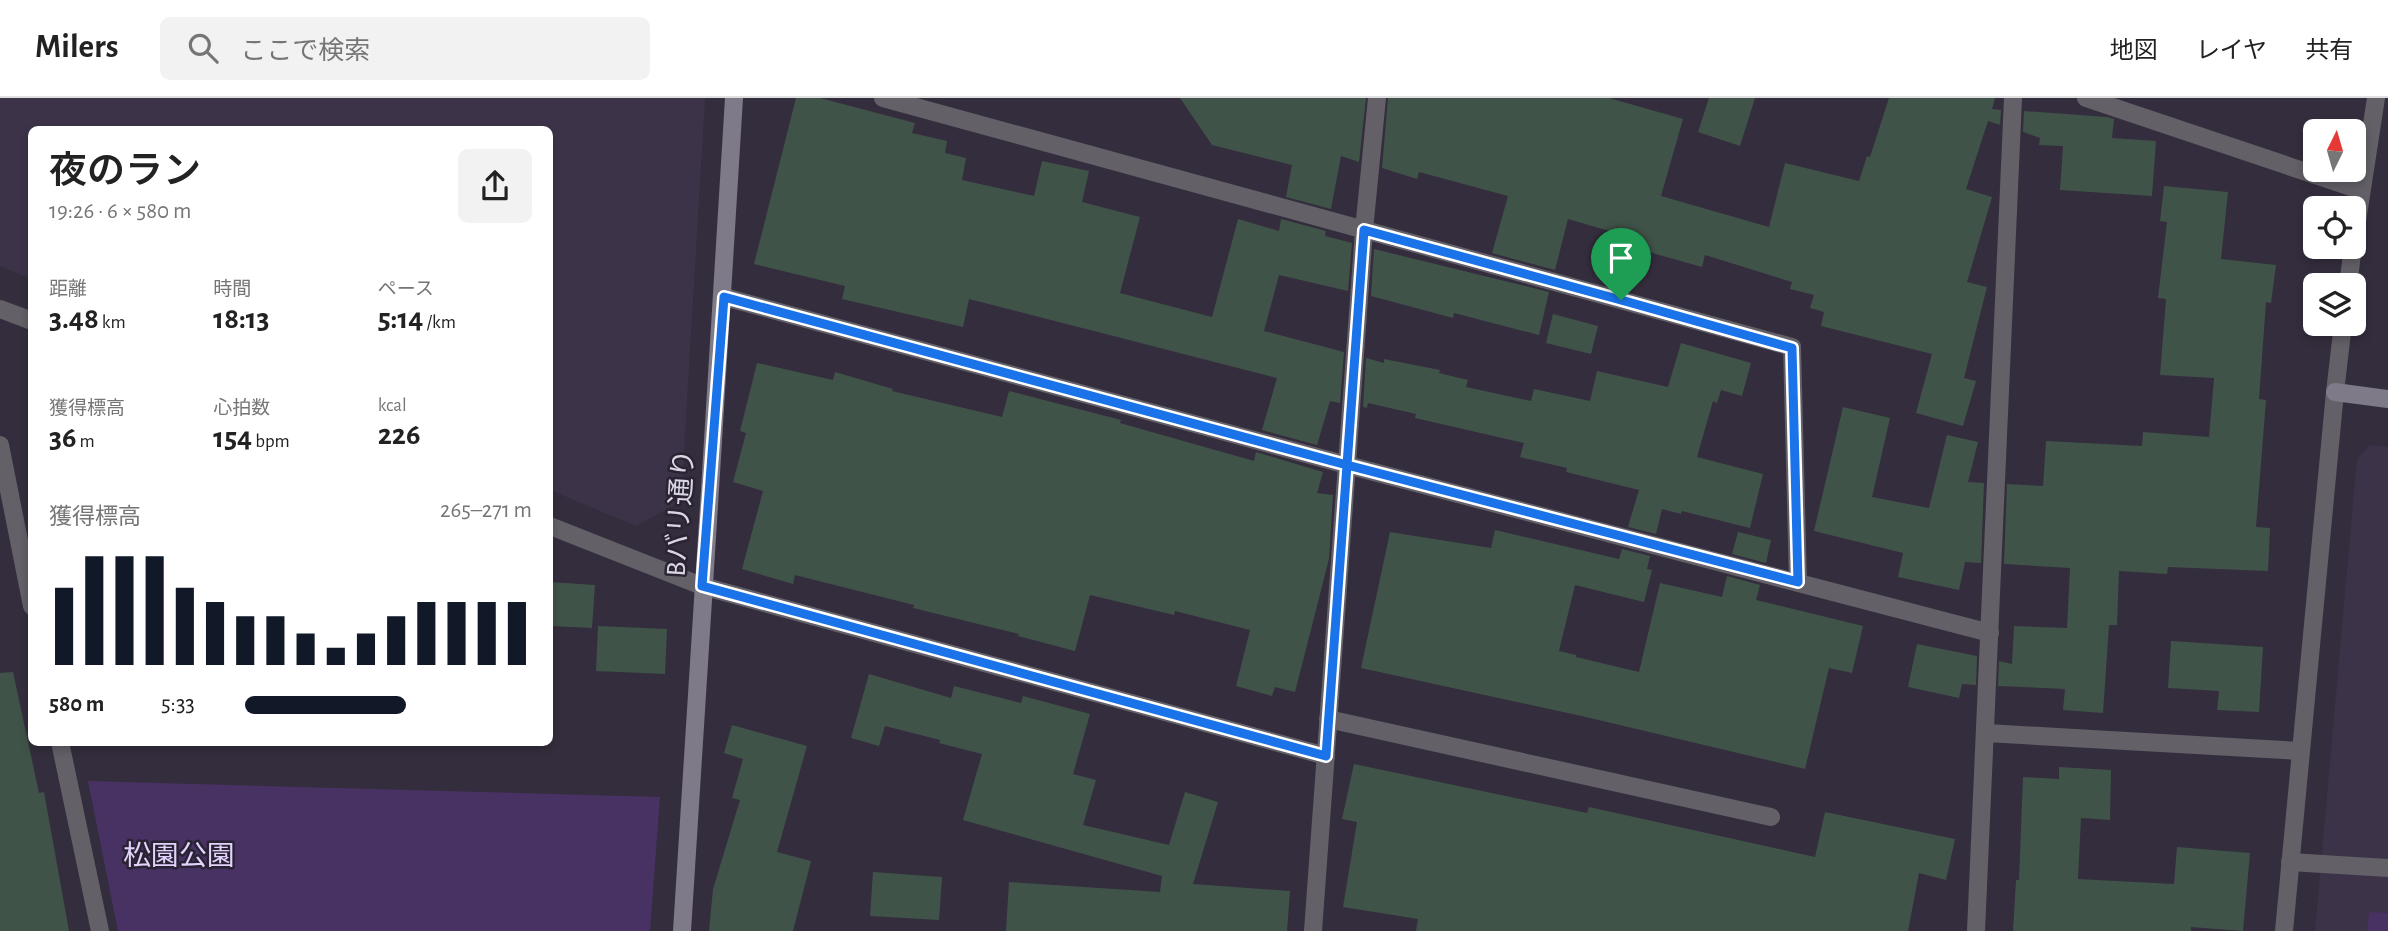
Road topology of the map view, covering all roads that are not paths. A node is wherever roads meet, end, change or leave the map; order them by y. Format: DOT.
graph roads {
  1 [pos="734,98"];
  2 [pos="883,98"];
  3 [pos="1377,98"];
  4 [pos="2013,98"];
  5 [pos="2086,98"];
  6 [pos="2376,98"];
  7 [pos="2360,190"];
  8 [pos="2359,196"];
  9 [pos="1364,230"];
  10 [pos="724,297"];
  11 [pos="0,309"];
  12 [pos="28,320"];
  13 [pos="2341,336"];
  14 [pos="2334,392"];
  15 [pos="2388,399"];
  16 [pos="0,445"];
  17 [pos="1347,465"];
  18 [pos="5,509"];
  19 [pos="553,527"];
  20 [pos="1798,582"];
  21 [pos="702,586"];
  22 [pos="28,592"];
  23 [pos="1990,634"];
  24 [pos="1328,719"];
  25 [pos="1986,733"];
  26 [pos="61,746"];
  27 [pos="2300,751"];
  28 [pos="1326,756"];
  29 [pos="1771,817"];
  30 [pos="2290,862"];
  31 [pos="2388,868"];
  32 [pos="100,931"];
  33 [pos="682,931"];
  34 [pos="1313,931"];
  35 [pos="1976,931"];
  36 [pos="2284,931"];
  1 -- 10 [label="street, Bバリ通り"];
  2 -- 9 [label="street"];
  3 -- 9 [label="street"];
  4 -- 23 [label="street"];
  5 -- 7 [label="street"];
  6 -- 7 [label="street"];
  7 -- 8 [label="street"];
  9 -- 17 [label="street"];
  9 -- 20 [label="street"];
  10 -- 17 [label="street"];
  10 -- 21 [label="street, Bバリ通り"];
  11 -- 12 [label="street"];
  13 -- 14 [label="street"];
  14 -- 15 [label="street"];
  14 -- 27 [label="street"];
  16 -- 18 [label="street"];
  17 -- 20 [label="street"];
  17 -- 24 [label="street"];
  18 -- 22 [label="street"];
  19 -- 21 [label="street"];
  20 -- 23 [label="street"];
  21 -- 28 [label="street"];
  21 -- 33 [label="street, Bバリ通り"];
  23 -- 25 [label="street"];
  24 -- 28 [label="street"];
  24 -- 29 [label="street"];
  25 -- 27 [label="street"];
  25 -- 35 [label="street"];
  26 -- 32 [label="street"];
  27 -- 30 [label="street"];
  28 -- 34 [label="street"];
  30 -- 31 [label="street"];
  30 -- 36 [label="street"];
}
